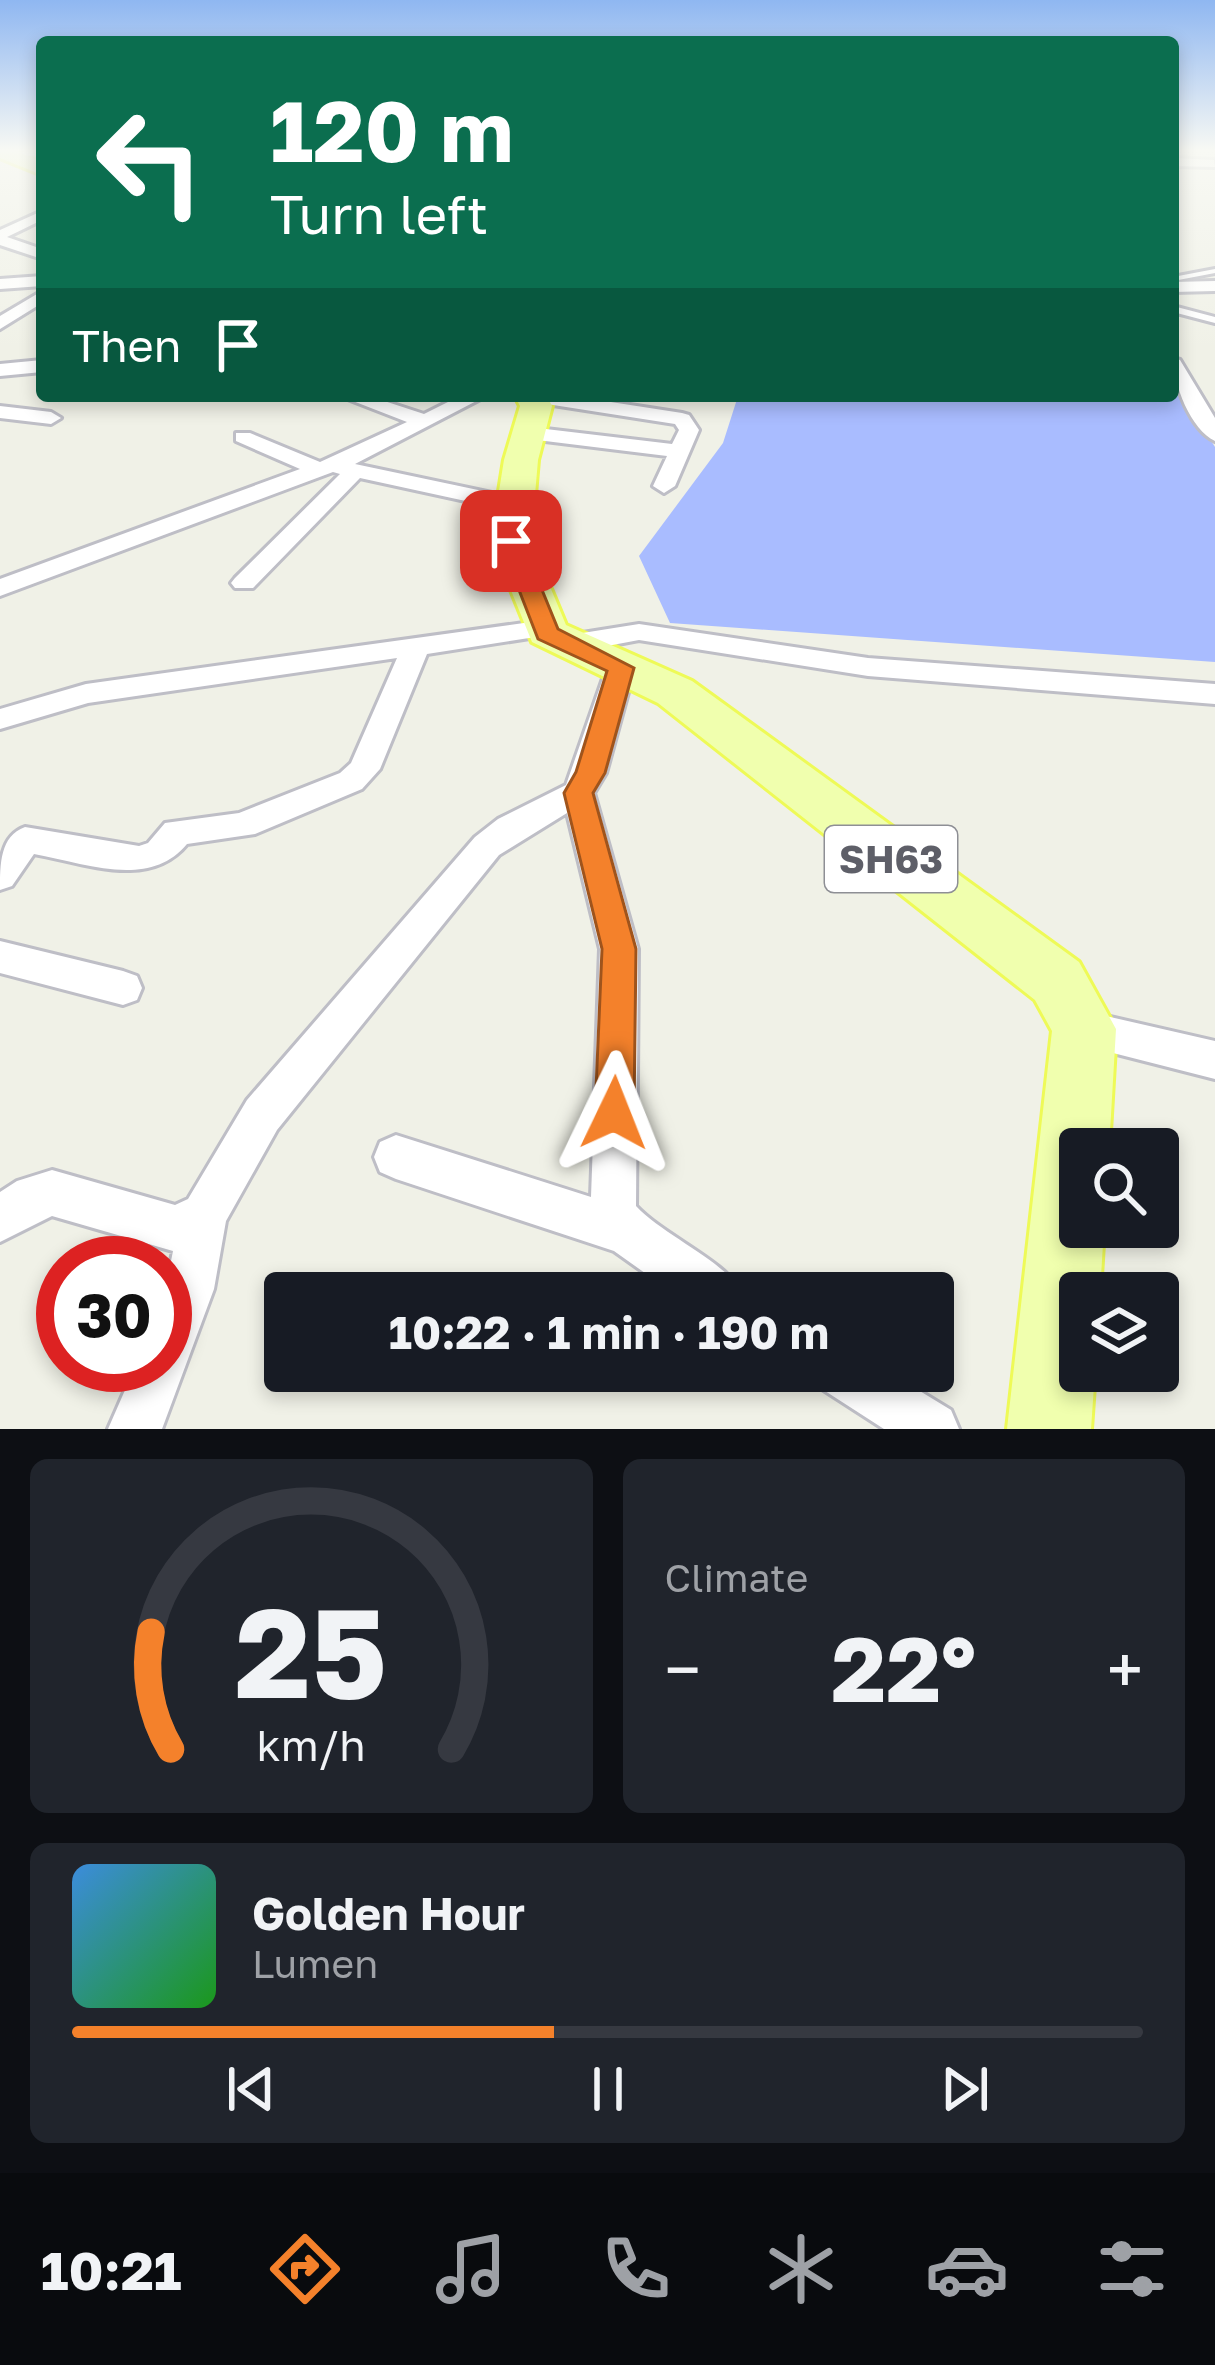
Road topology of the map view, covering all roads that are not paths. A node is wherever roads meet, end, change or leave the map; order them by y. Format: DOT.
graph roads {
  1 [pos="32,217"];
  2 [pos="0,238"];
  3 [pos="36,252"];
  4 [pos="1215,271"];
  5 [pos="36,281"];
  6 [pos="1179,281"];
  7 [pos="1179,283"];
  8 [pos="0,284"];
  9 [pos="1215,286"];
  10 [pos="36,299"];
  11 [pos="1179,311"];
  12 [pos="5,316"];
  13 [pos="1215,320"];
  14 [pos="36,367"];
  15 [pos="0,370"];
  16 [pos="1179,374"];
  17 [pos="367,402"];
  18 [pos="464,402"];
  19 [pos="531,408"];
  20 [pos="0,412"];
  21 [pos="51,418"];
  22 [pos="424,422"];
  23 [pos="1215,435"];
  24 [pos="243,437"];
  25 [pos="680,451"];
  26 [pos="334,468"];
  27 [pos="664,486"];
  28 [pos="516,505"];
  29 [pos="244,583"];
  30 [pos="0,588"];
  31 [pos="557,636"];
  32 [pos="416,646"];
  33 [pos="621,668"];
  34 [pos="1215,694"];
  35 [pos="0,719"];
  36 [pos="578,793"];
  37 [pos="0,878"];
  38 [pos="0,902"];
  39 [pos="0,957"];
  40 [pos="123,988"];
  41 [pos="1084,1029"];
  42 [pos="1215,1060"];
  43 [pos="396,1156"];
  44 [pos="204,1215"];
  45 [pos="0,1219"];
  46 [pos="623,1231"];
  47 [pos="685,1272"];
  48 [pos="192,1278"];
  49 [pos="151,1392"];
  50 [pos="873,1392"];
  51 [pos="135,1429"];
  52 [pos="932,1429"];
  53 [pos="1049,1429"];
  1 -- 2 [label="street"];
  2 -- 3 [label="street"];
  4 -- 6 [label="lane"];
  5 -- 8 [label="street"];
  7 -- 9 [label="street"];
  10 -- 12 [label="street"];
  11 -- 13 [label="lane"];
  14 -- 15 [label="street"];
  16 -- 23 [label="street"];
  17 -- 22 [label="street"];
  18 -- 22 [label="street"];
  19 -- 25 [label="street"];
  19 -- 25 [label="street"];
  19 -- 28 [label="main road"];
  20 -- 21 [label="street"];
  22 -- 26 [label="street"];
  24 -- 26 [label="street"];
  25 -- 27 [label="street"];
  26 -- 28 [label="street"];
  26 -- 29 [label="street"];
  26 -- 30 [label="street"];
  28 -- 31 [label="main road"];
  31 -- 32 [label="street"];
  31 -- 33 [label="main road, SH63"];
  31 -- 34 [label="street"];
  32 -- 35 [label="street"];
  32 -- 37 [label="street"];
  33 -- 36 [label="street"];
  33 -- 41 [label="main road, SH63"];
  36 -- 44 [label="street"];
  36 -- 46 [label="street"];
  37 -- 38 [label="street"];
  39 -- 40 [label="street"];
  41 -- 42 [label="street"];
  41 -- 53 [label="main road"];
  43 -- 46 [label="street"];
  44 -- 45 [label="street"];
  44 -- 48 [label="street"];
  46 -- 47 [label="street"];
  49 -- 51 [label="street"];
  50 -- 52 [label="street"];
}
